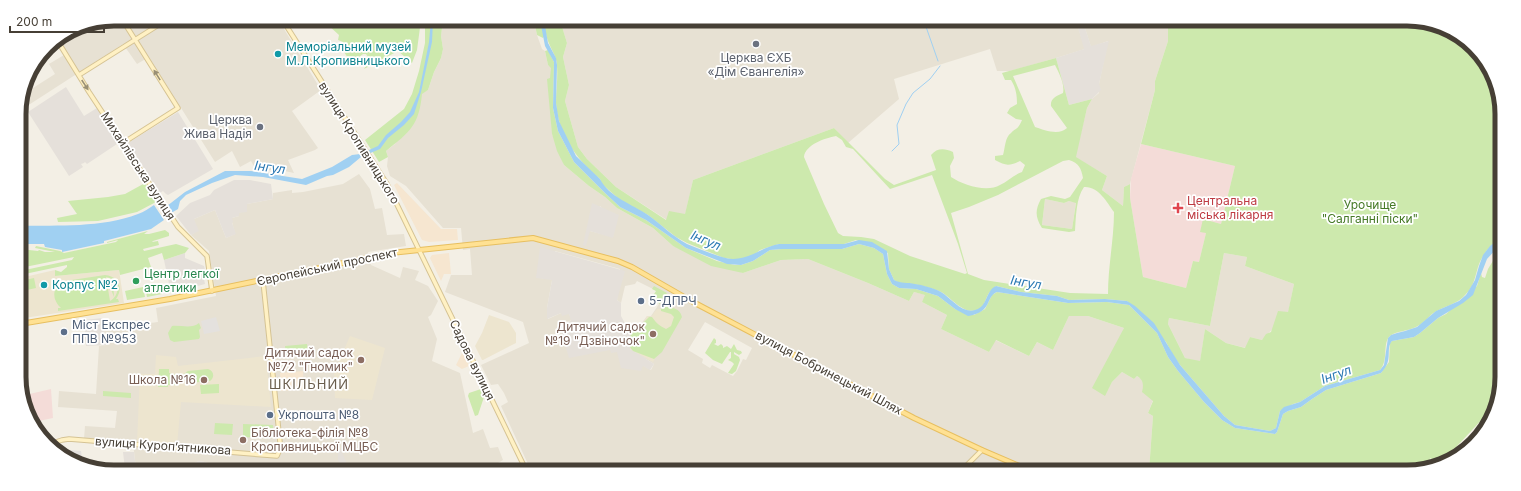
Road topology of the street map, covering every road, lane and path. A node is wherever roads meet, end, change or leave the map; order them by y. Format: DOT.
graph roads {
  1 [pos="126,26"];
  2 [pos="157,26"];
  3 [pos="286,26"];
  4 [pos="135,40"];
  5 [pos="60,44"];
  6 [pos="79,75"];
  7 [pos="123,143"];
  8 [pos="419,249"];
  9 [pos="632,267"];
  10 [pos="263,280"];
  11 [pos="212,291"];
  12 [pos="26,323"];
  13 [pos="55,442"];
  14 [pos="982,450"];
  15 [pos="524,465"];
  16 [pos="967,465"];
  17 [pos="1017,465"];
  1 -- 4 [label="street"];
  2 -- 4 [label="street"];
  3 -- 8 [label="street, вулиця Кропивницького"];
  4 -- 6 [label="street"];
  7 -- 4 [label="street, one-way"];
  5 -- 6 [label="street, Михайлівська вулиця"];
  6 -- 7 [label="street, Михайлівська вулиця, one-way"];
  7 -- 11 [label="street, Михайлівська вулиця"];
  8 -- 9 [label="main road, Європейський проспект"];
  8 -- 10 [label="main road, Європейський проспект"];
  8 -- 15 [label="street, Садова вулиця"];
  9 -- 14 [label="main road, вулиця Бобринецький Шлях"];
  10 -- 11 [label="main road, Європейський проспект"];
  10 -- 13 [label="street, вулиця Куропʼятникова"];
  11 -- 12 [label="main road, Європейський проспект"];
  14 -- 16 [label="street"];
  14 -- 17 [label="main road, вулиця Бобринецький Шлях"];
}
